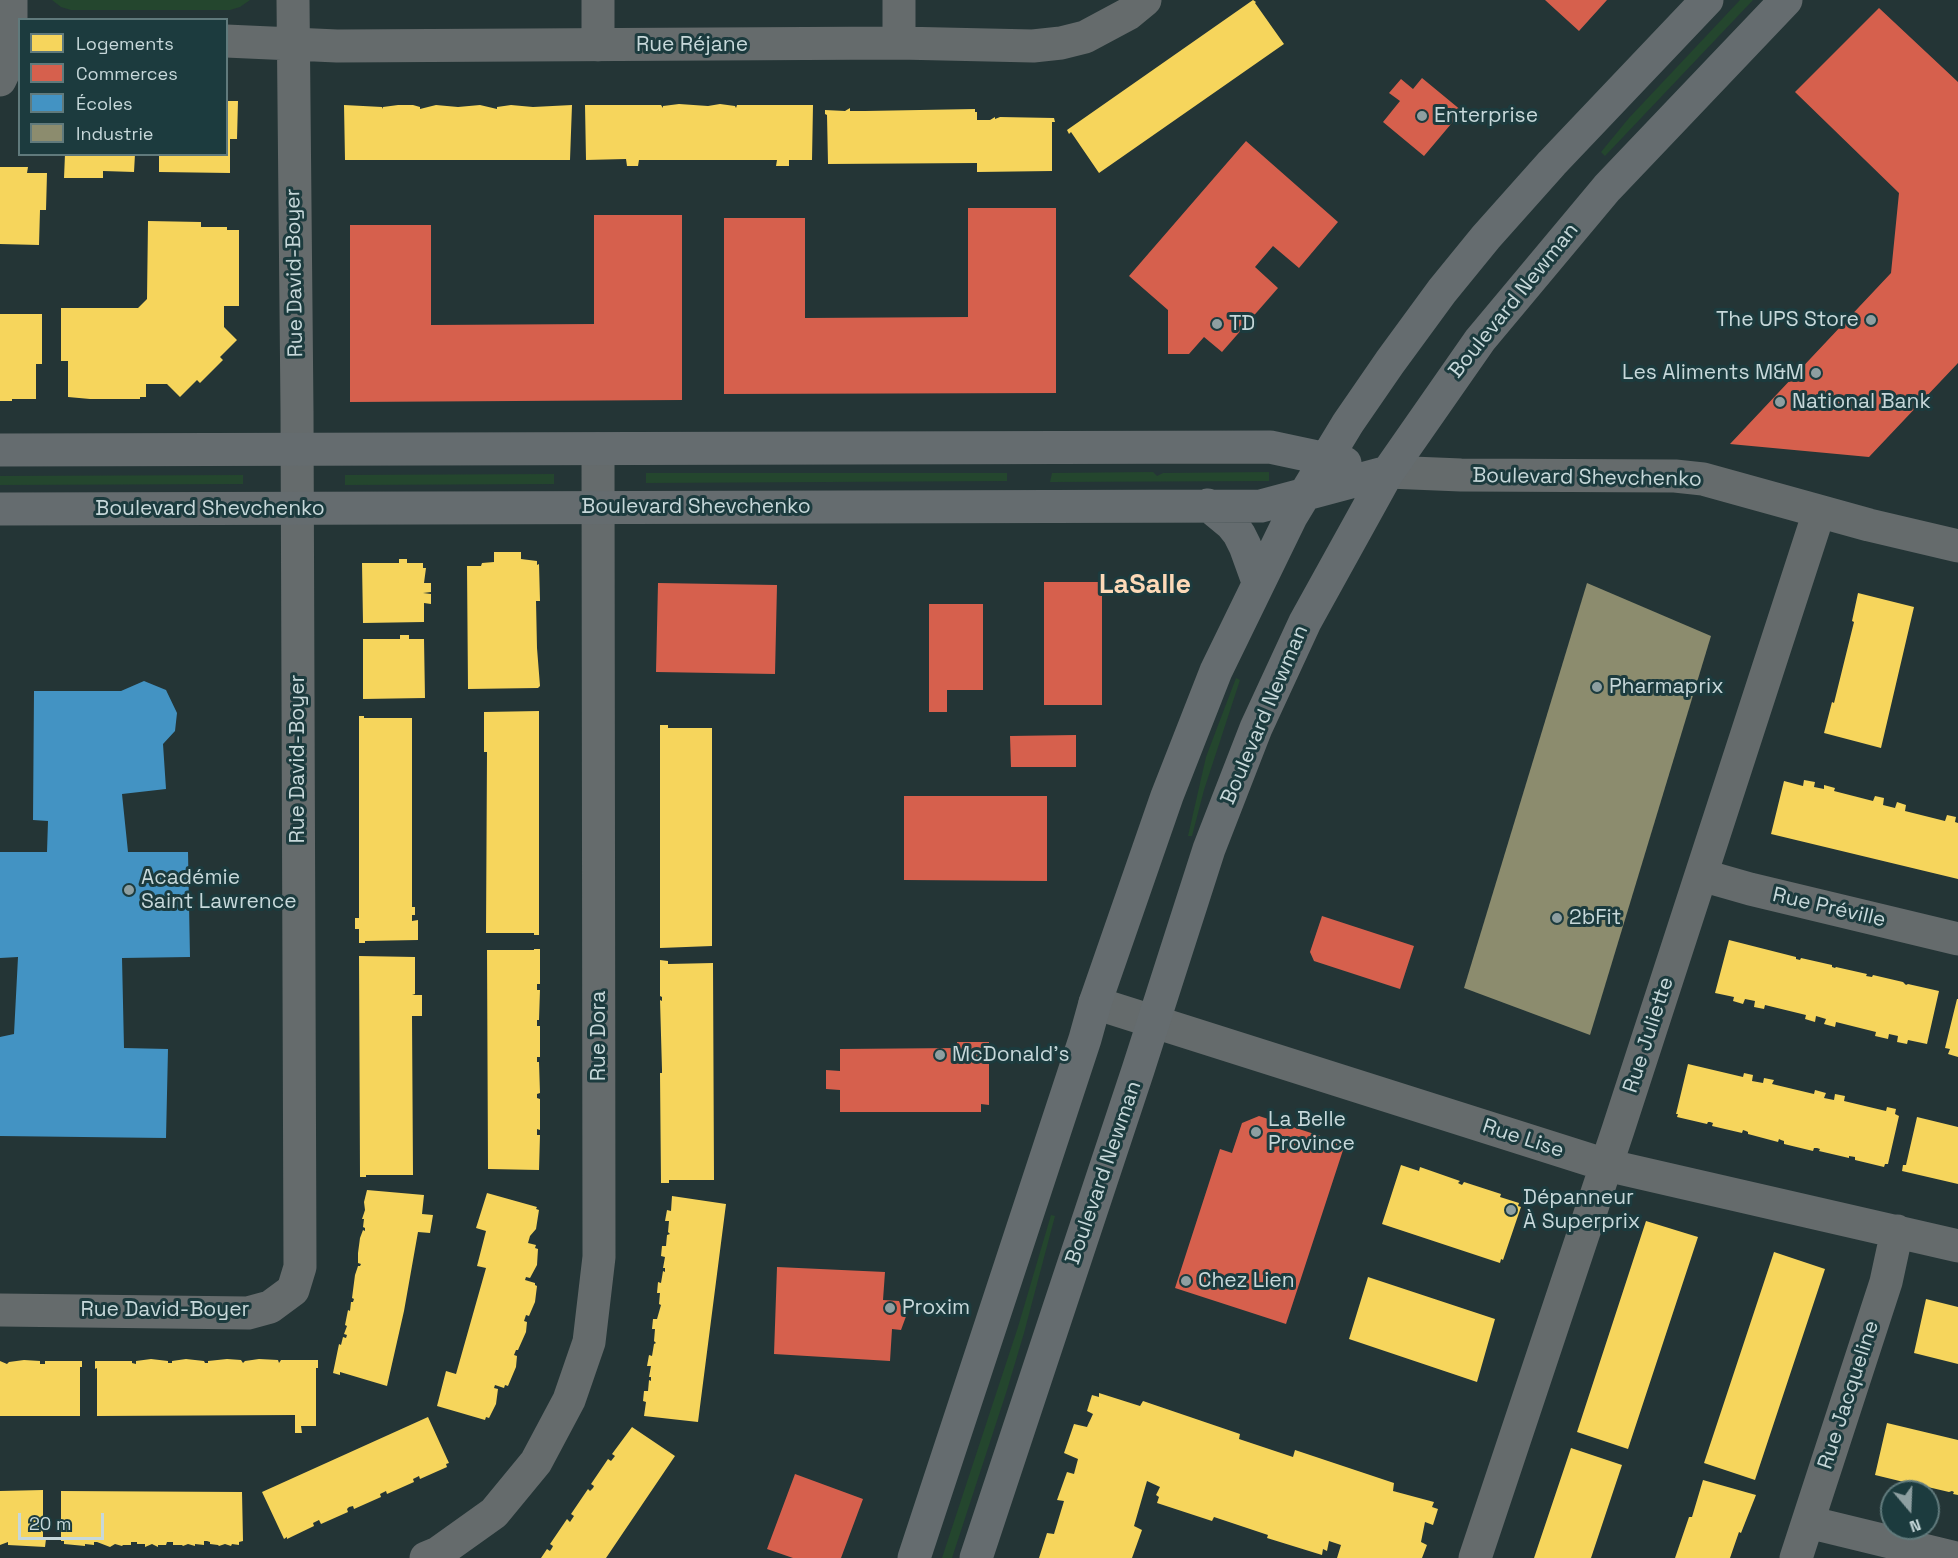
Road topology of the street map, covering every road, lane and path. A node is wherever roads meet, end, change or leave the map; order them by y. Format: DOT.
graph roads {
  1 [pos="11,0"];
  2 [pos="293,0"];
  3 [pos="598,0"];
  4 [pos="899,0"];
  5 [pos="1145,0"];
  6 [pos="1707,0"];
  7 [pos="1786,0"];
  8 [pos="228,41"];
  9 [pos="16,42"];
  10 [pos="293,43"];
  11 [pos="899,43"];
  12 [pos="598,45"];
  13 [pos="0,80"];
  14 [pos="598,449"];
  15 [pos="0,450"];
  16 [pos="297,450"];
  17 [pos="1326,459"];
  18 [pos="1388,472"];
  19 [pos="1304,495"];
  20 [pos="1208,505"];
  21 [pos="598,507"];
  22 [pos="297,508"];
  23 [pos="0,509"];
  24 [pos="1819,512"];
  25 [pos="1958,546"];
  26 [pos="1258,582"];
  27 [pos="1701,874"];
  28 [pos="1958,939"];
  29 [pos="1095,1003"];
  30 [pos="1153,1022"];
  31 [pos="1606,1165"];
  32 [pos="1897,1231"];
  33 [pos="1958,1246"];
  34 [pos="0,1310"];
  35 [pos="1808,1522"];
  36 [pos="426,1558"];
  37 [pos="914,1558"];
  38 [pos="976,1558"];
  39 [pos="1475,1558"];
  40 [pos="1796,1558"];
  41 [pos="1956,1558"];
  1 -- 9 [label="street"];
  2 -- 10 [label="street, Rue David-Boyer"];
  3 -- 12 [label="street"];
  4 -- 11 [label="street"];
  5 -- 11 [label="street, Rue Réjane"];
  6 -- 17 [label="main road"];
  7 -- 18 [label="main road, Boulevard Newman"];
  8 -- 10 [label="street, Rue Réjane"];
  9 -- 13 [label="street"];
  10 -- 12 [label="street, Rue Réjane"];
  10 -- 16 [label="street, Rue David-Boyer"];
  11 -- 12 [label="street, Rue Réjane"];
  14 -- 16 [label="main road, Boulevard Shevchenko"];
  14 -- 17 [label="main road, Boulevard Shevchenko"];
  14 -- 21 [label="street, Rue Dora"];
  15 -- 16 [label="main road, Boulevard Shevchenko"];
  16 -- 22 [label="street, Rue David-Boyer"];
  17 -- 18 [label="main road, Boulevard Shevchenko"];
  17 -- 19 [label="main road"];
  18 -- 19 [label="main road, Boulevard Shevchenko"];
  18 -- 24 [label="street, Boulevard Shevchenko"];
  18 -- 30 [label="main road, Boulevard Newman"];
  19 -- 20 [label="main road, Boulevard Shevchenko"];
  19 -- 26 [label="main road"];
  20 -- 21 [label="main road, Boulevard Shevchenko"];
  20 -- 26 [label="main road"];
  21 -- 22 [label="main road, Boulevard Shevchenko"];
  21 -- 36 [label="street, Rue Dora"];
  22 -- 23 [label="main road, Boulevard Shevchenko"];
  22 -- 34 [label="street, Rue David-Boyer"];
  24 -- 25 [label="street, Boulevard Shevchenko"];
  24 -- 27 [label="street, Rue Juliette"];
  26 -- 29 [label="main road"];
  27 -- 28 [label="street, Rue Préville"];
  27 -- 31 [label="street, Rue Juliette"];
  29 -- 30 [label="street, Rue Lise"];
  29 -- 37 [label="main road"];
  30 -- 31 [label="street, Rue Lise"];
  30 -- 38 [label="main road, Boulevard Newman"];
  31 -- 32 [label="street, Rue Lise"];
  31 -- 39 [label="street, Rue Juliette"];
  32 -- 33 [label="street, Rue Lise"];
  32 -- 35 [label="street, Rue Jacqueline"];
  35 -- 40 [label="street, Rue Jacqueline"];
  35 -- 41 [label="street"];
}
